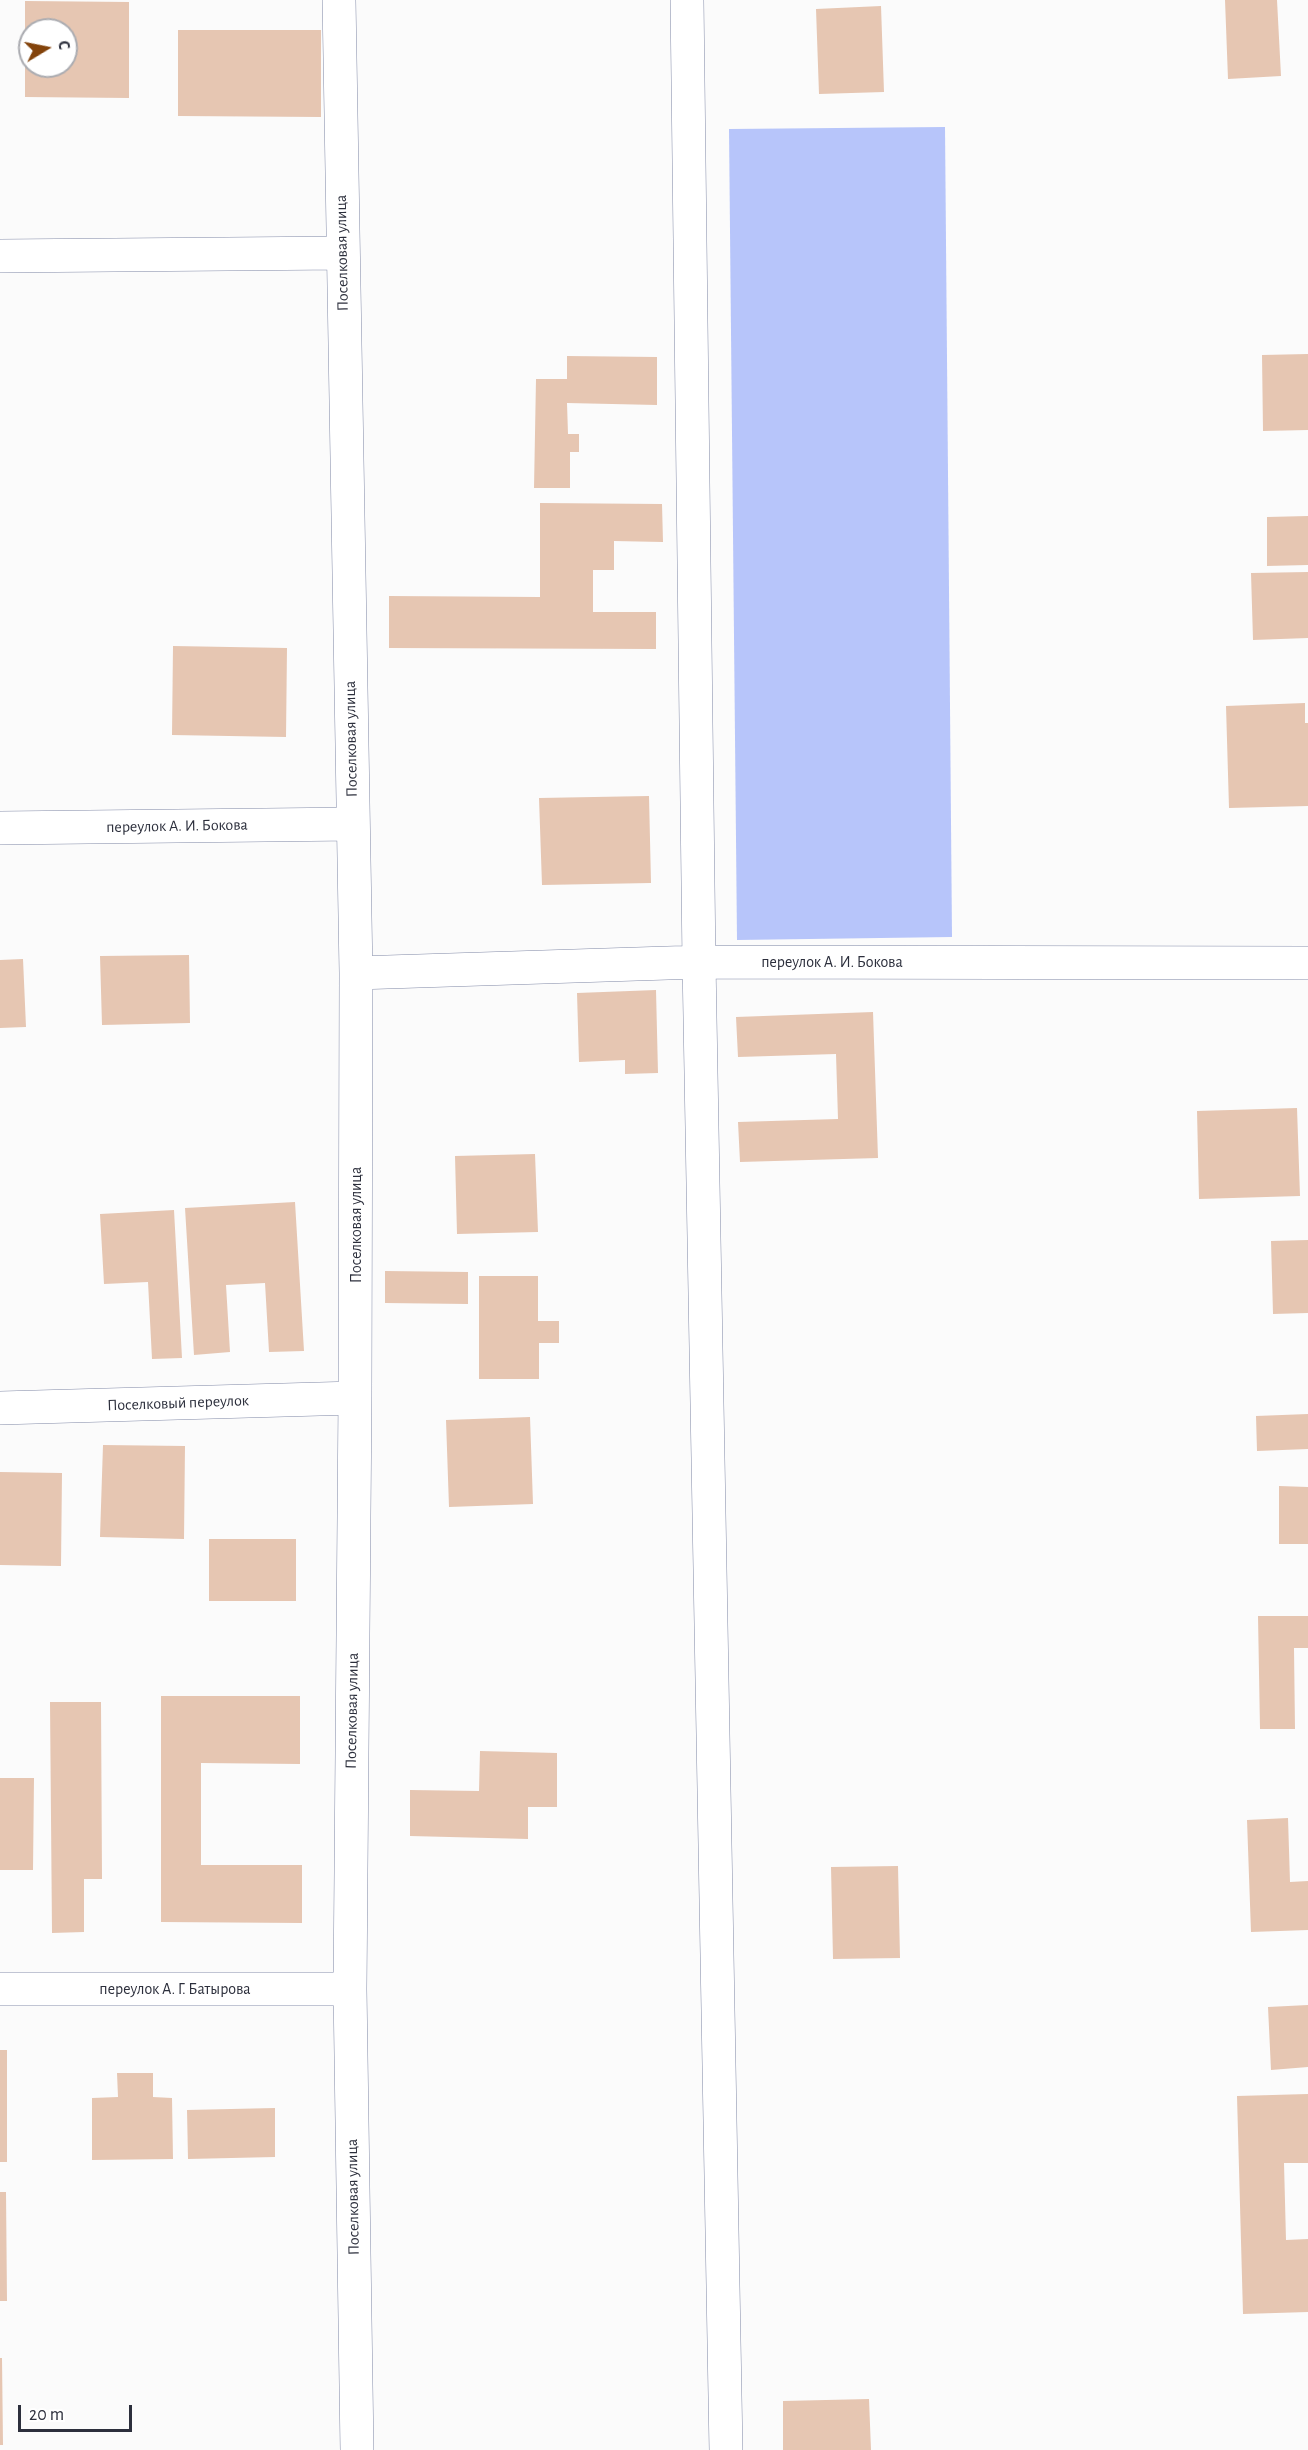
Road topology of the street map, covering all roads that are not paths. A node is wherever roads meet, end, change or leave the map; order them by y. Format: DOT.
graph roads {
  1 [pos="339,0"];
  2 [pos="687,0"];
  3 [pos="341,253"];
  4 [pos="0,256"];
  5 [pos="353,824"];
  6 [pos="0,828"];
  7 [pos="699,962"];
  8 [pos="1308,963"];
  9 [pos="356,973"];
  10 [pos="355,1398"];
  11 [pos="0,1408"];
  12 [pos="0,1989"];
  13 [pos="350,1989"];
  14 [pos="357,2450"];
  15 [pos="726,2450"];
  1 -- 3 [label="street, Поселковая улица"];
  2 -- 7 [label="street"];
  3 -- 4 [label="street"];
  3 -- 5 [label="street, Поселковая улица"];
  5 -- 6 [label="street, переулок А. И. Бокова"];
  5 -- 9 [label="street, Поселковая улица"];
  7 -- 8 [label="street, переулок А. И. Бокова"];
  7 -- 9 [label="street, переулок А. И. Бокова"];
  7 -- 15 [label="street"];
  9 -- 10 [label="street, Поселковая улица"];
  10 -- 11 [label="street, Поселковый переулок"];
  10 -- 13 [label="street, Поселковая улица"];
  12 -- 13 [label="street, переулок А. Г. Батырова"];
  13 -- 14 [label="street, Поселковая улица"];
}
